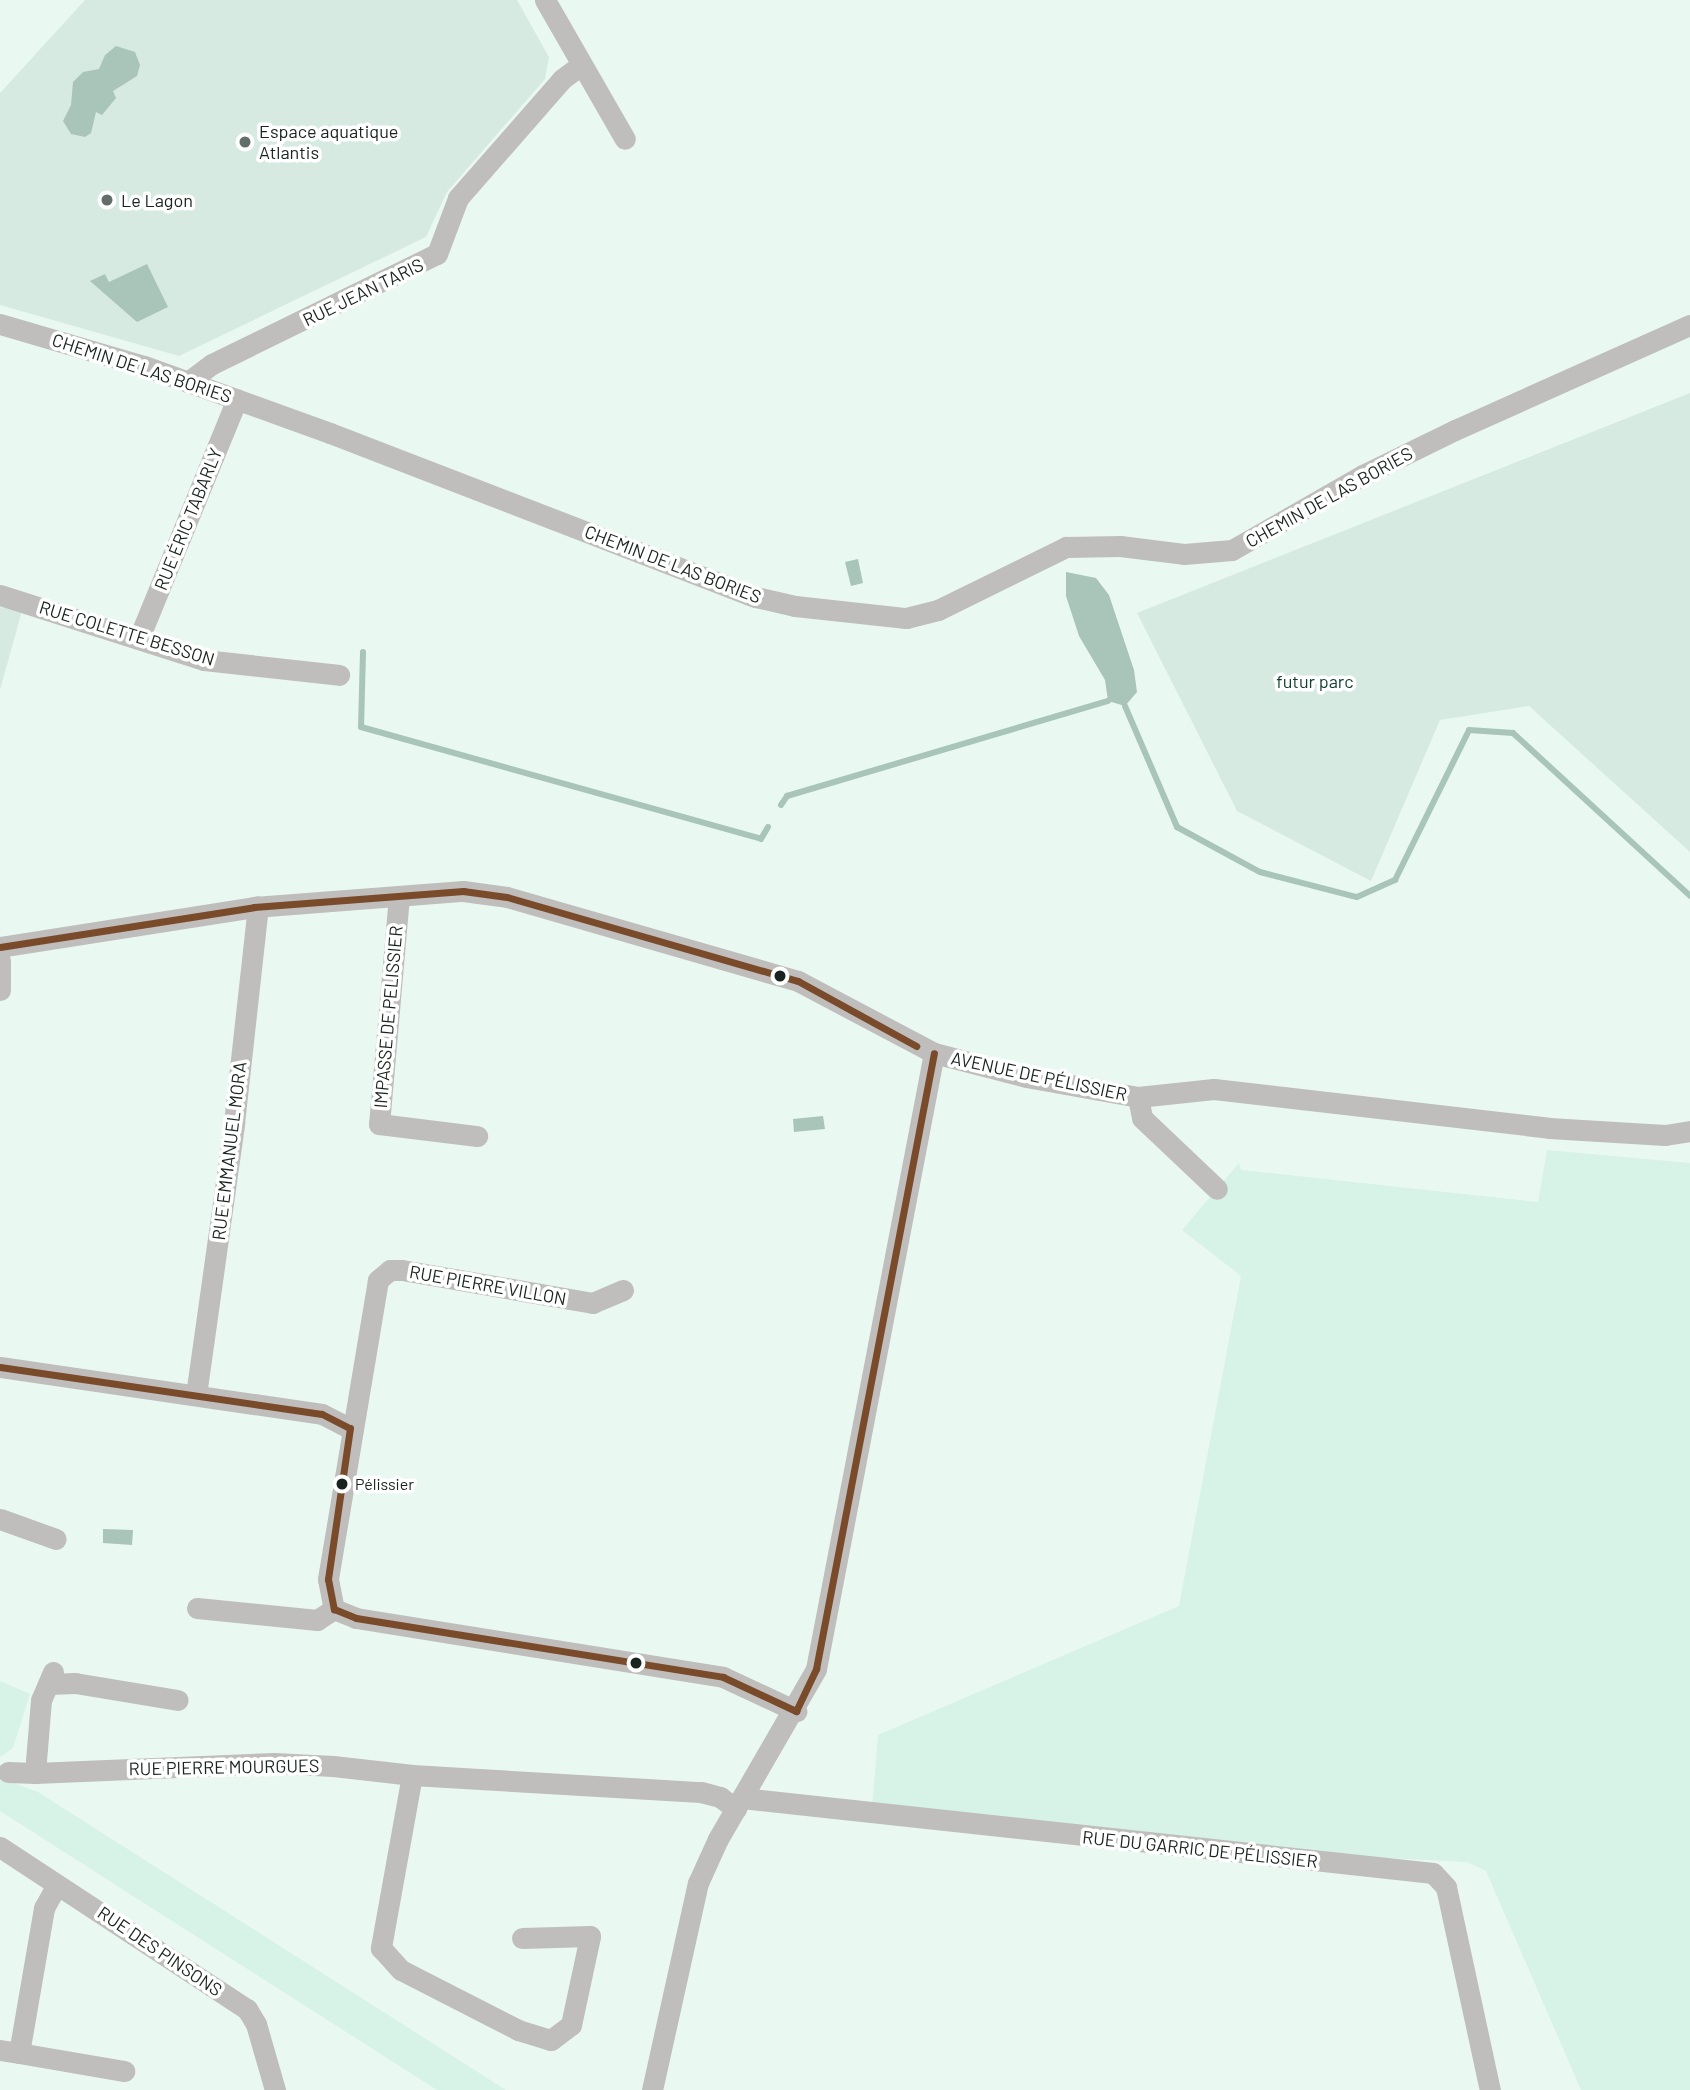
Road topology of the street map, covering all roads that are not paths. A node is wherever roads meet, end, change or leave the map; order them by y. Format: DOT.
graph roads {
  1 [pos="545,0"];
  2 [pos="580,66"];
  3 [pos="625,139"];
  4 [pos="0,324"];
  5 [pos="1690,325"];
  6 [pos="188,382"];
  7 [pos="237,399"];
  8 [pos="0,595"];
  9 [pos="139,638"];
  10 [pos="339,675"];
  11 [pos="399,895"];
  12 [pos="258,906"];
  13 [pos="0,947"];
  14 [pos="0,960"];
  15 [pos="0,990"];
  16 [pos="934,1054"];
  17 [pos="1138,1097"];
  18 [pos="1690,1131"];
  19 [pos="477,1136"];
  20 [pos="1217,1189"];
  21 [pos="624,1290"];
  22 [pos="0,1367"];
  23 [pos="196,1395"];
  24 [pos="350,1428"];
  25 [pos="0,1519"];
  26 [pos="56,1539"];
  27 [pos="197,1608"];
  28 [pos="334,1609"];
  29 [pos="178,1699"];
  30 [pos="796,1711"];
  31 [pos="8,1772"];
  32 [pos="35,1773"];
  33 [pos="412,1775"];
  34 [pos="739,1803"];
  35 [pos="0,1847"];
  36 [pos="57,1885"];
  37 [pos="522,1938"];
  38 [pos="10,2052"];
  39 [pos="124,2071"];
  40 [pos="275,2090"];
  41 [pos="652,2090"];
  42 [pos="1490,2090"];
  1 -- 2 [label="street"];
  2 -- 3 [label="street"];
  2 -- 6 [label="street, RUE JEAN TARIS"];
  4 -- 6 [label="street, CHEMIN DE LAS BORIES"];
  5 -- 7 [label="street, CHEMIN DE LAS BORIES"];
  6 -- 7 [label="street, CHEMIN DE LAS BORIES"];
  7 -- 9 [label="street, RUE ÉRIC TABARLY"];
  8 -- 9 [label="street, RUE COLETTE BESSON"];
  9 -- 10 [label="street, RUE COLETTE BESSON"];
  11 -- 12 [label="street, AVENUE DE PÉLISSIER"];
  11 -- 16 [label="street, AVENUE DE PÉLISSIER"];
  11 -- 19 [label="street, IMPASSE DE PELISSIER"];
  12 -- 13 [label="street, AVENUE DE PÉLISSIER"];
  12 -- 23 [label="street, RUE EMMANUEL MORA"];
  14 -- 15 [label="street"];
  16 -- 17 [label="street, AVENUE DE PÉLISSIER"];
  16 -- 30 [label="street"];
  17 -- 18 [label="street, AVENUE DE PÉLISSIER"];
  17 -- 20 [label="street"];
  21 -- 24 [label="street, RUE PIERRE VILLON"];
  22 -- 23 [label="street"];
  23 -- 24 [label="street"];
  24 -- 28 [label="street"];
  25 -- 26 [label="street"];
  27 -- 28 [label="street"];
  28 -- 30 [label="street"];
  29 -- 32 [label="street"];
  30 -- 34 [label="street"];
  31 -- 32 [label="street, RUE PIERRE MOURGUES"];
  32 -- 33 [label="street, RUE PIERRE MOURGUES"];
  33 -- 34 [label="street, RUE PIERRE MOURGUES"];
  33 -- 37 [label="street"];
  34 -- 41 [label="street"];
  34 -- 42 [label="street, RUE DU GARRIC DE PÉLISSIER"];
  35 -- 36 [label="street, RUE DES PINSONS"];
  36 -- 38 [label="street"];
  36 -- 40 [label="street, RUE DES PINSONS"];
  38 -- 39 [label="street"];
}
